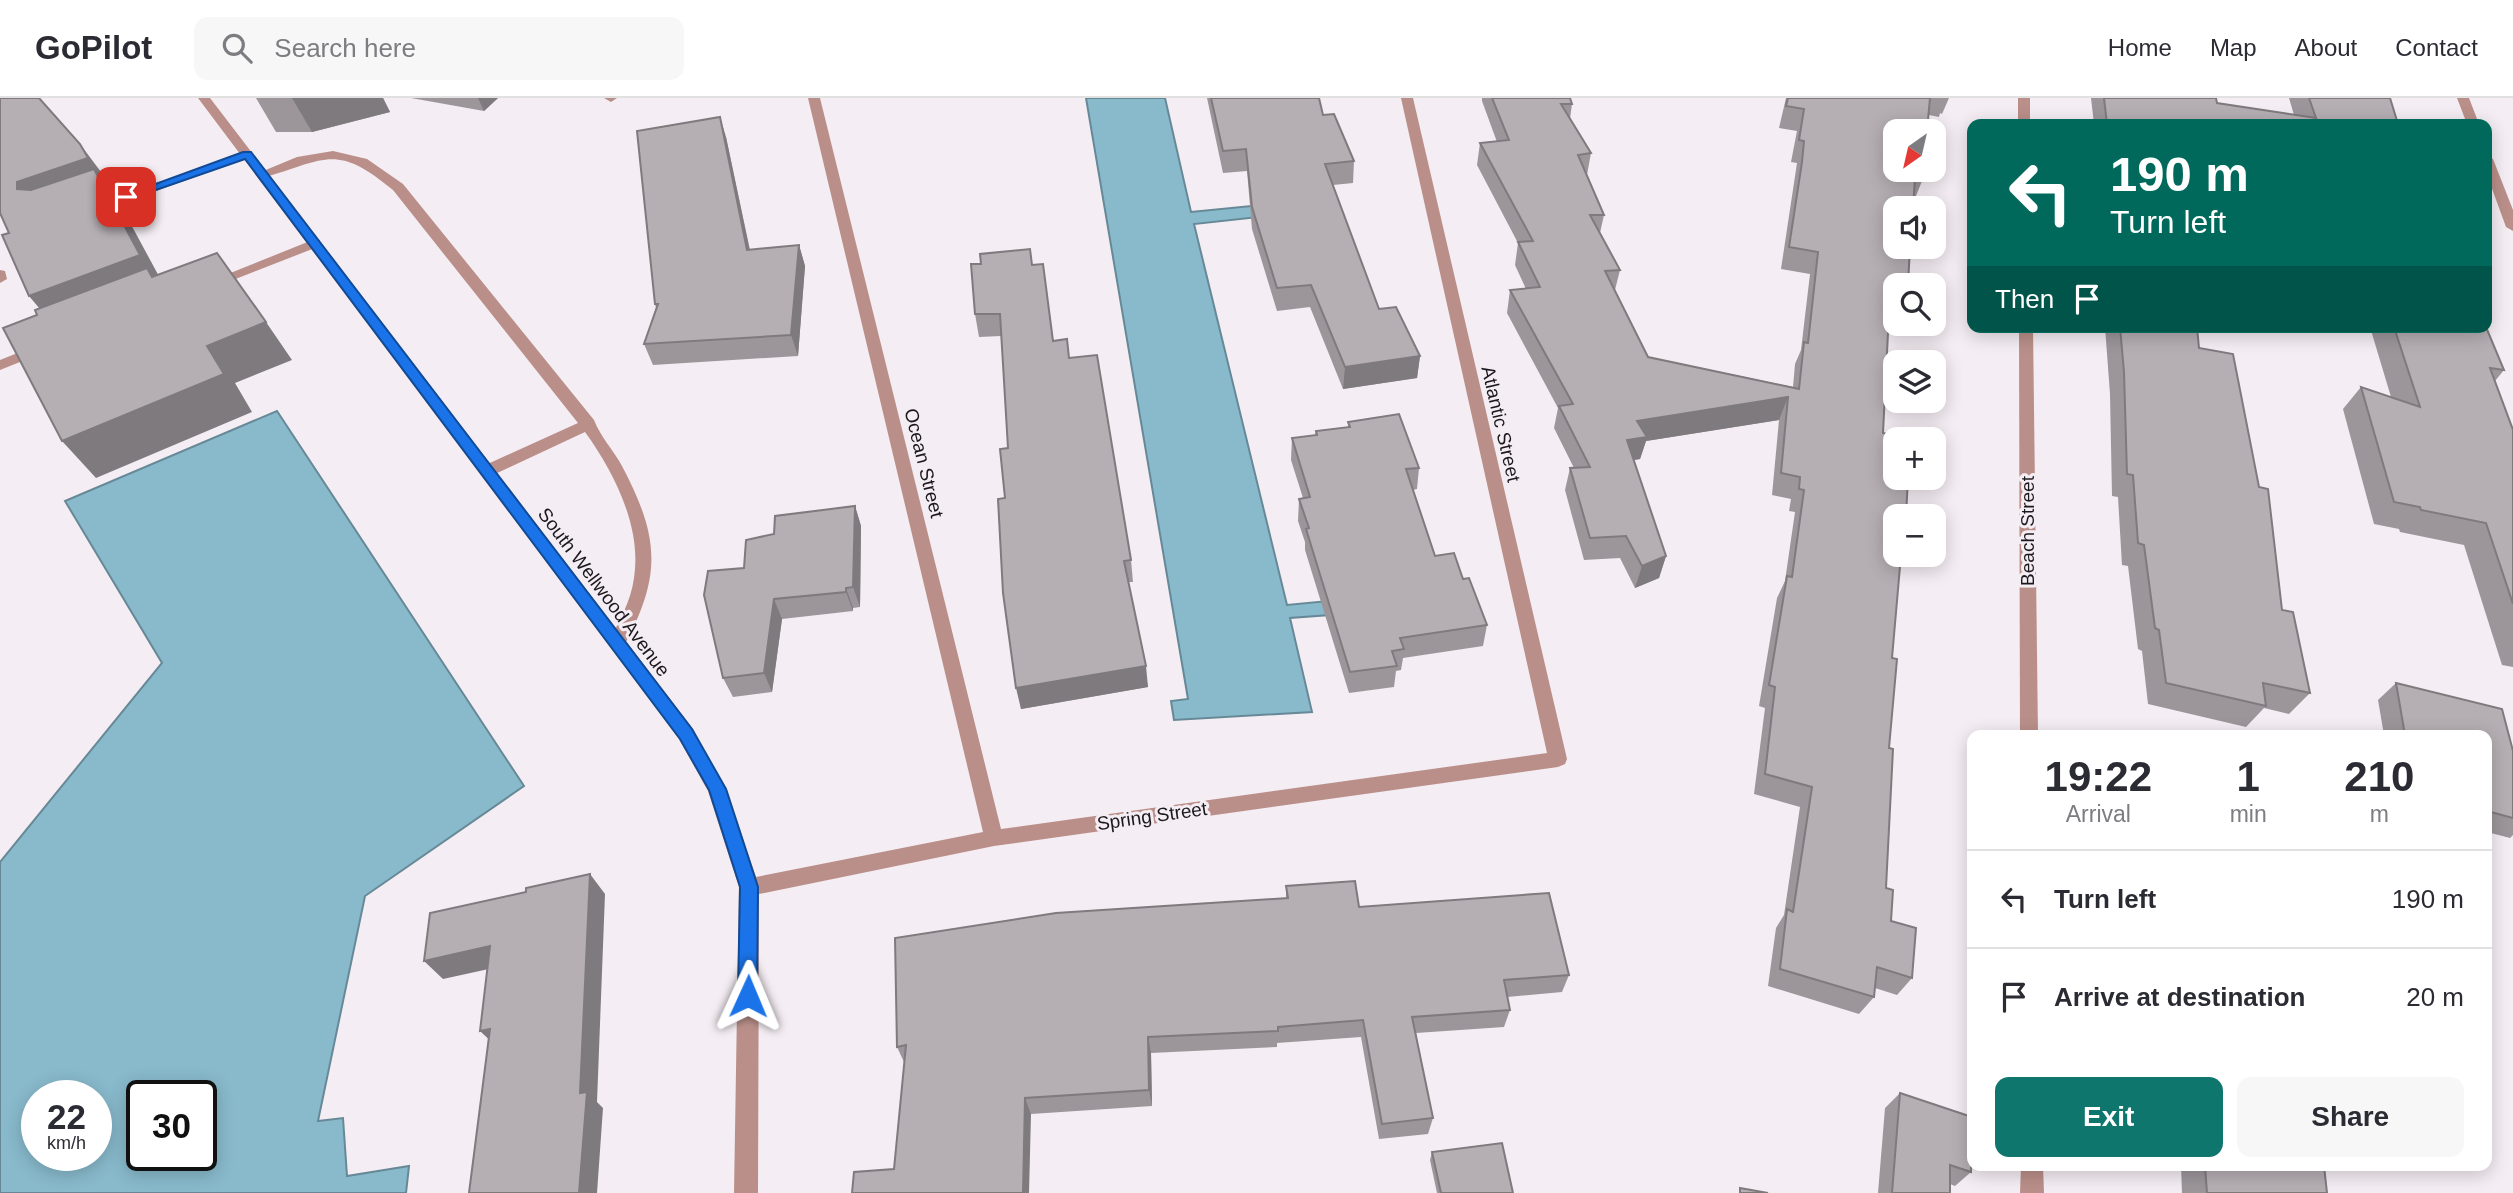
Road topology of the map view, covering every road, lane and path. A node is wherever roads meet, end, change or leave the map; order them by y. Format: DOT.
graph roads {
  1 [pos="204,98"];
  2 [pos="814,98"];
  3 [pos="1407,98"];
  4 [pos="2024,98"];
  5 [pos="2463,98"];
  6 [pos="2024,119"];
  7 [pos="2471,119"];
  8 [pos="247,154"];
  9 [pos="2492,172"];
  10 [pos="262,174"];
  11 [pos="79,213"];
  12 [pos="2513,227"];
  13 [pos="315,243"];
  14 [pos="201,287"];
  15 [pos="2026,333"];
  16 [pos="50,345"];
  17 [pos="0,365"];
  18 [pos="589,424"];
  19 [pos="487,471"];
  20 [pos="617,643"];
  21 [pos="2029,730"];
  22 [pos="1558,759"];
  23 [pos="994,838"];
  24 [pos="749,887"];
  25 [pos="2032,1171"];
  26 [pos="746,1193"];
  27 [pos="2032,1193"];
  1 -- 8 [label="street, South Wellwood Avenue"];
  2 -- 23 [label="street, Ocean Street"];
  3 -- 22 [label="street, Atlantic Street"];
  4 -- 6 [label="street"];
  5 -- 7 [label="street"];
  8 -- 10 [label="street, South Wellwood Avenue"];
  8 -- 11 [label="street"];
  9 -- 12 [label="street"];
  10 -- 13 [label="street, South Wellwood Avenue"];
  10 -- 18 [label="street"];
  13 -- 14 [label="street"];
  13 -- 19 [label="street, South Wellwood Avenue"];
  15 -- 21 [label="street, Beach Street"];
  16 -- 17 [label="street"];
  18 -- 19 [label="street"];
  18 -- 20 [label="street"];
  19 -- 20 [label="street, South Wellwood Avenue"];
  20 -- 24 [label="street, South Wellwood Avenue"];
  22 -- 23 [label="street, Spring Street"];
  23 -- 24 [label="street, Spring Street"];
  24 -- 26 [label="street, South Wellwood Avenue"];
  25 -- 27 [label="street"];
}
